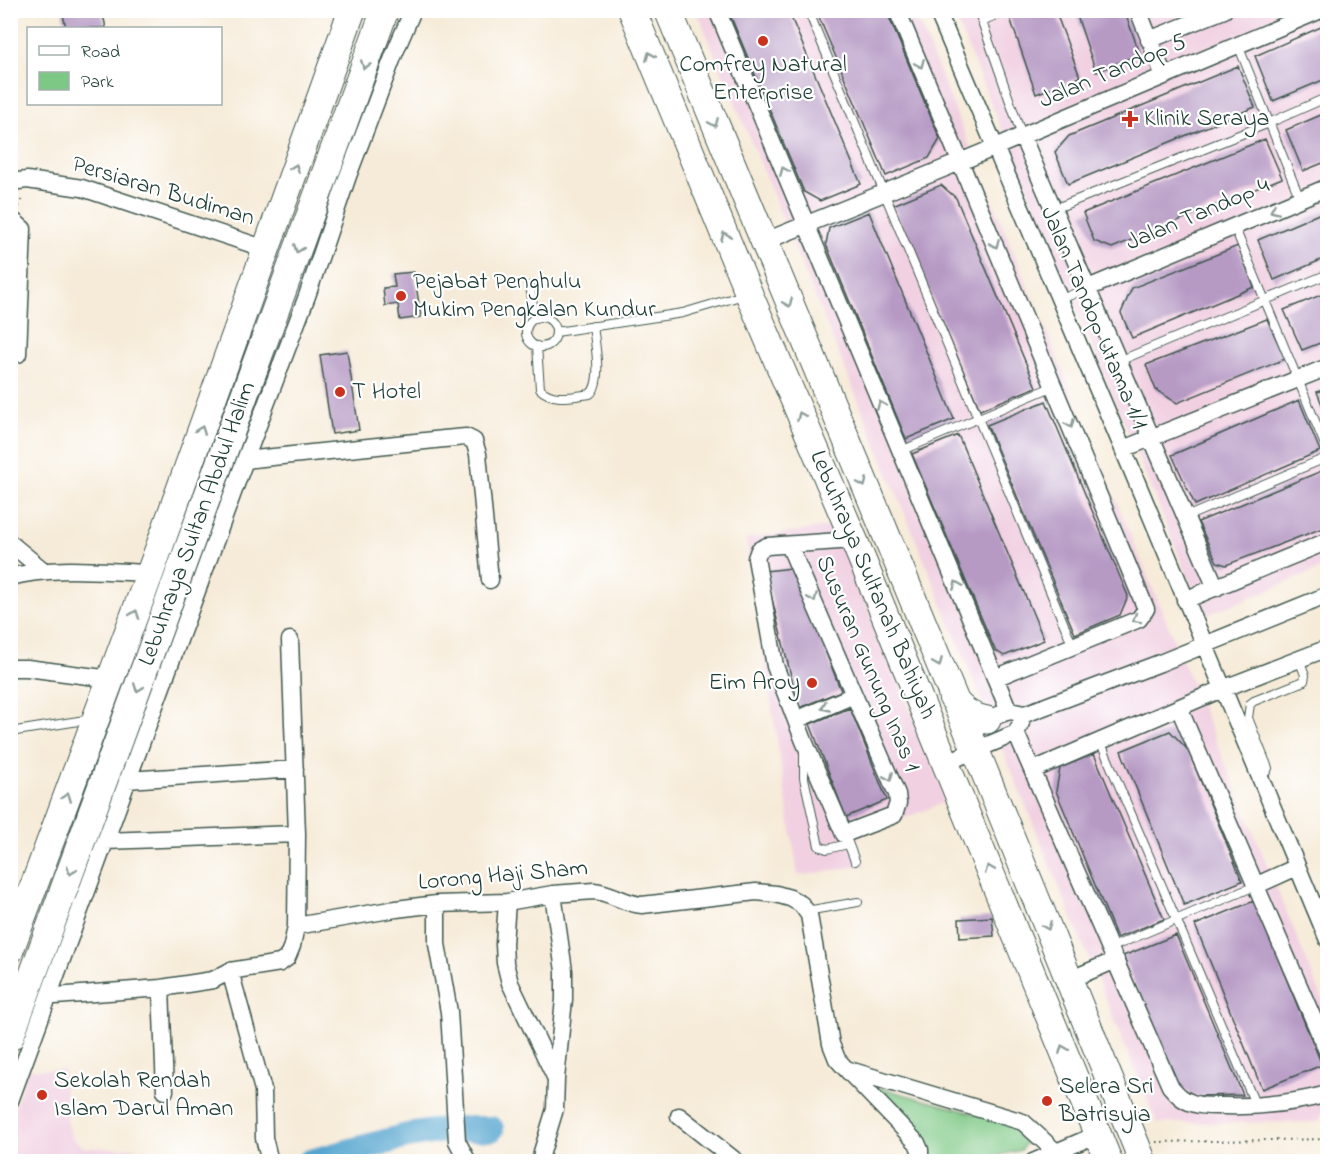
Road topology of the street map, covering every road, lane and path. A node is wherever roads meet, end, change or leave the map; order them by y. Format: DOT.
graph roads {
  1 [pos="352,10"];
  2 [pos="385,10"];
  3 [pos="413,10"];
  4 [pos="632,10"];
  5 [pos="668,10"];
  6 [pos="717,10"];
  7 [pos="808,10"];
  8 [pos="897,10"];
  9 [pos="937,10"];
  10 [pos="978,10"];
  11 [pos="1007,10"];
  12 [pos="1137,10"];
  13 [pos="1224,10"];
  14 [pos="1321,10"];
  15 [pos="981,21"];
  16 [pos="1149,40"];
  17 [pos="1238,45"];
  18 [pos="1164,76"];
  19 [pos="1328,97"];
  20 [pos="1269,123"];
  21 [pos="1022,136"];
  22 [pos="994,148"];
  23 [pos="960,162"];
  24 [pos="19,181"];
  25 [pos="1328,187"];
  26 [pos="883,194"];
  27 [pos="1300,199"];
  28 [pos="1054,209"];
  29 [pos="13,221"];
  30 [pos="806,225"];
  31 [pos="1234,226"];
  32 [pos="763,242"];
  33 [pos="266,249"];
  34 [pos="1328,274"];
  35 [pos="530,286"];
  36 [pos="1088,288"];
  37 [pos="749,294"];
  38 [pos="1059,300"];
  39 [pos="1265,300"];
  40 [pos="535,318"];
  41 [pos="593,327"];
  42 [pos="556,332"];
  43 [pos="537,346"];
  44 [pos="18,354"];
  45 [pos="1119,361"];
  46 [pos="1328,367"];
  47 [pos="1298,379"];
  48 [pos="1054,386"];
  49 [pos="977,418"];
  50 [pos="1151,437"];
  51 [pos="1123,448"];
  52 [pos="900,451"];
  53 [pos="1328,452"];
  54 [pos="1328,457"];
  55 [pos="245,460"];
  56 [pos="1186,517"];
  57 [pos="854,540"];
  58 [pos="1328,541"];
  59 [pos="10,543"];
  60 [pos="789,545"];
  61 [pos="44,572"];
  62 [pos="150,573"];
  63 [pos="10,578"];
  64 [pos="490,580"];
  65 [pos="1216,588"];
  66 [pos="1328,595"];
  67 [pos="1185,600"];
  68 [pos="290,640"];
  69 [pos="1203,645"];
  70 [pos="1073,646"];
  71 [pos="1328,648"];
  72 [pos="1299,659"];
  73 [pos="10,668"];
  74 [pos="995,678"];
  75 [pos="111,679"];
  76 [pos="1222,689"];
  77 [pos="854,695"];
  78 [pos="1179,708"];
  79 [pos="97,718"];
  80 [pos="796,720"];
  81 [pos="10,732"];
  82 [pos="995,734"];
  83 [pos="804,741"];
  84 [pos="1100,741"];
  85 [pos="941,752"];
  86 [pos="295,769"];
  87 [pos="1033,770"];
  88 [pos="1260,776"];
  89 [pos="127,780"];
  90 [pos="297,834"];
  91 [pos="846,839"];
  92 [pos="105,841"];
  93 [pos="855,861"];
  94 [pos="1297,867"];
  95 [pos="1255,886"];
  96 [pos="553,894"];
  97 [pos="507,902"];
  98 [pos="858,902"];
  99 [pos="437,904"];
  100 [pos="808,913"];
  101 [pos="1176,918"];
  102 [pos="296,926"];
  103 [pos="1328,940"];
  104 [pos="10,950"];
  105 [pos="1113,954"];
  106 [pos="230,971"];
  107 [pos="1070,980"];
  108 [pos="160,988"];
  109 [pos="49,994"];
  110 [pos="10,1037"];
  111 [pos="1328,1053"];
  112 [pos="846,1069"];
  113 [pos="556,1079"];
  114 [pos="165,1091"];
  115 [pos="1328,1094"];
  116 [pos="10,1101"];
  117 [pos="1256,1107"];
  118 [pos="679,1116"];
  119 [pos="1098,1134"];
  120 [pos="1328,1139"];
  121 [pos="1139,1152"];
  122 [pos="1058,1157"];
  123 [pos="270,1161"];
  124 [pos="468,1161"];
  125 [pos="541,1161"];
  126 [pos="737,1161"];
  127 [pos="920,1161"];
  128 [pos="1033,1161"];
  129 [pos="1109,1161"];
  33 -- 1 [label="main road, Lebuhraya Sultan Abdul Halim, one-way"];
  2 -- 110 [label="main road, Lebuhraya Sultan Abdul Halim, one-way"];
  3 -- 55 [label="street"];
  37 -- 4 [label="main road, Lebuhraya Sultanah Bahiyah, one-way"];
  5 -- 32 [label="main road, Lebuhraya Sultanah Bahiyah, one-way"];
  30 -- 6 [label="street, one-way"];
  7 -- 26 [label="lane"];
  8 -- 23 [label="street, one-way"];
  9 -- 22 [label="street, Jalan Tandop Utama 1/1"];
  10 -- 15 [label="lane"];
  11 -- 15 [label="lane"];
  12 -- 16 [label="street"];
  13 -- 16 [label="street"];
  14 -- 17 [label="street, Jalan Tandop 5"];
  15 -- 21 [label="lane"];
  16 -- 18 [label="street"];
  17 -- 18 [label="street, Jalan Tandop 5"];
  17 -- 20 [label="lane"];
  18 -- 21 [label="street, Jalan Tandop 5"];
  19 -- 20 [label="lane"];
  20 -- 27 [label="lane"];
  20 -- 28 [label="lane"];
  21 -- 22 [label="street, Jalan Tandop 5"];
  21 -- 28 [label="street"];
  22 -- 23 [label="street, Jalan Tandop 5"];
  22 -- 38 [label="street, Jalan Tandop Utama 1/1"];
  23 -- 26 [label="street, Jalan Tandop 5"];
  23 -- 48 [label="street, one-way"];
  24 -- 29 [label="path"];
  24 -- 33 [label="street, Persiaran Budiman"];
  25 -- 27 [label="street, Jalan Tandop 4"];
  26 -- 30 [label="street, Jalan Tandop 5"];
  26 -- 49 [label="lane"];
  27 -- 31 [label="street, Jalan Tandop 4, one-way"];
  28 -- 36 [label="street"];
  29 -- 44 [label="street"];
  30 -- 32 [label="street, Jalan Tandop 5"];
  52 -- 30 [label="street, one-way"];
  31 -- 36 [label="street, Jalan Tandop 4"];
  31 -- 39 [label="lane"];
  32 -- 82 [label="main road, Lebuhraya Sultanah Bahiyah, one-way"];
  62 -- 33 [label="main road, Lebuhraya Sultan Abdul Halim, one-way"];
  34 -- 39 [label="lane"];
  35 -- 40 [label="lane"];
  36 -- 38 [label="lane"];
  36 -- 45 [label="street"];
  37 -- 41 [label="lane"];
  57 -- 37 [label="main road, Lebuhraya Sultanah Bahiyah, one-way"];
  38 -- 51 [label="street, Jalan Tandop Utama 1/1"];
  39 -- 45 [label="lane"];
  39 -- 47 [label="lane"];
  40 -- 42 [label="lane"];
  40 -- 43 [label="lane"];
  41 -- 42 [label="lane"];
  41 -- 43 [label="lane"];
  42 -- 43 [label="lane"];
  45 -- 50 [label="street"];
  46 -- 47 [label="street"];
  47 -- 50 [label="street"];
  47 -- 53 [label="lane"];
  48 -- 49 [label="lane"];
  48 -- 70 [label="street, one-way"];
  49 -- 52 [label="lane"];
  49 -- 70 [label="lane"];
  50 -- 51 [label="street"];
  50 -- 56 [label="street"];
  51 -- 67 [label="street, Jalan Tandop Utama 1/1"];
  74 -- 52 [label="street, one-way"];
  54 -- 56 [label="lane"];
  55 -- 64 [label="street"];
  55 -- 89 [label="street"];
  56 -- 65 [label="street"];
  57 -- 60 [label="street"];
  57 -- 85 [label="main road, Lebuhraya Sultanah Bahiyah"];
  58 -- 65 [label="street"];
  59 -- 61 [label="street"];
  60 -- 77 [label="street, Susuran Gunung Inas 1, one-way"];
  60 -- 80 [label="street, Susuran Gunung Inas 1"];
  61 -- 62 [label="street"];
  61 -- 63 [label="street"];
  75 -- 62 [label="main road, Lebuhraya Sultan Abdul Halim, one-way"];
  65 -- 67 [label="street"];
  66 -- 69 [label="street"];
  67 -- 69 [label="street, Jalan Tandop Utama 1/1"];
  68 -- 86 [label="street"];
  69 -- 76 [label="street, Jalan Tandop Utama 1/1"];
  69 -- 82 [label="street"];
  70 -- 74 [label="street"];
  71 -- 72 [label="street"];
  72 -- 76 [label="street"];
  72 -- 88 [label="lane"];
  73 -- 75 [label="street"];
  74 -- 82 [label="street"];
  75 -- 79 [label="main road, Lebuhraya Sultan Abdul Halim"];
  76 -- 78 [label="street"];
  76 -- 88 [label="street, Jalan Tandop Utama 1/1"];
  77 -- 80 [label="street, one-way"];
  77 -- 91 [label="street, Susuran Gunung Inas 1, one-way"];
  78 -- 84 [label="street"];
  78 -- 95 [label="street"];
  79 -- 81 [label="lane"];
  104 -- 79 [label="main road, Lebuhraya Sultan Abdul Halim, one-way"];
  80 -- 83 [label="street, Susuran Gunung Inas 1"];
  82 -- 85 [label="street"];
  82 -- 85 [label="street"];
  82 -- 87 [label="street"];
  82 -- 107 [label="main road, Lebuhraya Sultanah Bahiyah, one-way"];
  83 -- 91 [label="street, Susuran Gunung Inas 1"];
  83 -- 91 [label="lane"];
  84 -- 87 [label="street"];
  84 -- 101 [label="lane"];
  119 -- 85 [label="main road, Lebuhraya Sultanah Bahiyah, one-way"];
  86 -- 89 [label="street"];
  86 -- 90 [label="street"];
  87 -- 105 [label="street"];
  88 -- 94 [label="street, Jalan Tandop Utama 1/1"];
  89 -- 92 [label="street"];
  90 -- 92 [label="street"];
  90 -- 102 [label="street"];
  91 -- 93 [label="lane"];
  92 -- 109 [label="street"];
  94 -- 95 [label="street"];
  94 -- 103 [label="street, Jalan Tandop Utama 1/1"];
  95 -- 101 [label="lane"];
  95 -- 111 [label="street"];
  96 -- 97 [label="street, Lorong Haji Sham"];
  96 -- 100 [label="street, Lorong Haji Sham"];
  96 -- 113 [label="street"];
  97 -- 99 [label="street, Lorong Haji Sham"];
  97 -- 113 [label="street"];
  98 -- 100 [label="lane"];
  99 -- 102 [label="street, Lorong Haji Sham"];
  99 -- 124 [label="street"];
  100 -- 112 [label="street"];
  101 -- 105 [label="lane"];
  101 -- 117 [label="lane"];
  102 -- 106 [label="street"];
  105 -- 107 [label="street"];
  105 -- 117 [label="street"];
  106 -- 108 [label="street"];
  106 -- 123 [label="street"];
  107 -- 121 [label="main road, Lebuhraya Sultanah Bahiyah"];
  108 -- 109 [label="street"];
  108 -- 114 [label="street"];
  109 -- 116 [label="street"];
  112 -- 122 [label="street"];
  112 -- 127 [label="street"];
  113 -- 125 [label="street"];
  115 -- 117 [label="street"];
  118 -- 126 [label="street"];
  119 -- 122 [label="street"];
  119 -- 129 [label="main road, Lebuhraya Sultanah Bahiyah"];
  120 -- 121 [label="path"];
  122 -- 128 [label="street"];
}
